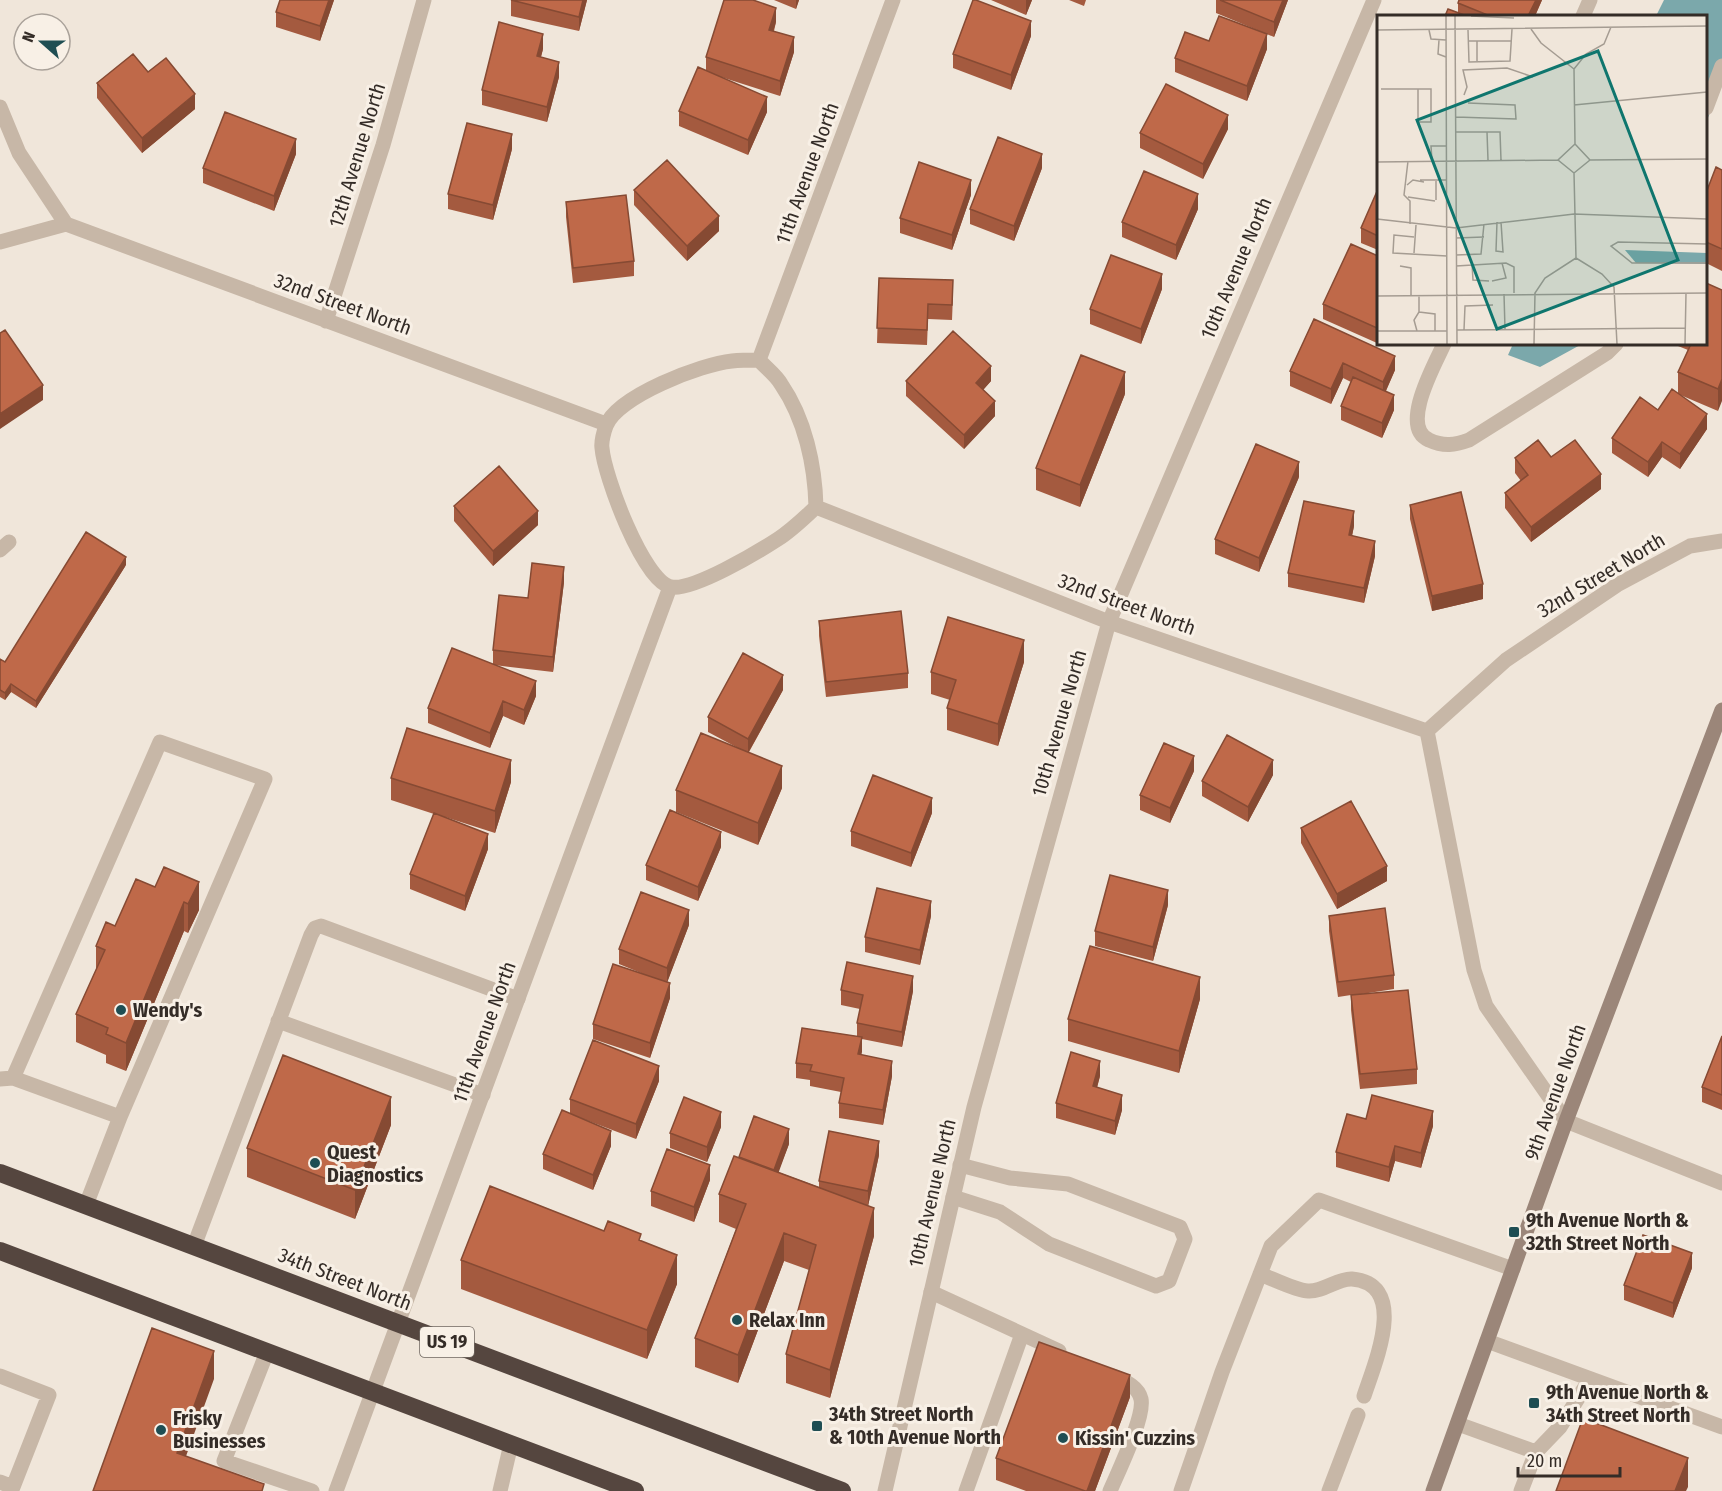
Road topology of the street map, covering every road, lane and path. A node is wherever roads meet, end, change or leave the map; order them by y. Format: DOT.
graph roads {
  1 [pos="423,0"];
  2 [pos="893,0"];
  3 [pos="1374,0"];
  4 [pos="1590,0"];
  5 [pos="1583,15"];
  6 [pos="1722,66"];
  7 [pos="1707,105"];
  8 [pos="0,107"];
  9 [pos="66,224"];
  10 [pos="0,242"];
  11 [pos="326,321"];
  12 [pos="1444,345"];
  13 [pos="1615,345"];
  14 [pos="759,360"];
  15 [pos="606,424"];
  16 [pos="816,507"];
  17 [pos="1722,541"];
  18 [pos="670,587"];
  19 [pos="1109,622"];
  20 [pos="1722,710"];
  21 [pos="1427,731"];
  22 [pos="518,999"];
  23 [pos="278,1021"];
  24 [pos="6,1078"];
  25 [pos="483,1095"];
  26 [pos="120,1117"];
  27 [pos="1566,1121"];
  28 [pos="960,1165"];
  29 [pos="0,1173"];
  30 [pos="1722,1183"];
  31 [pos="953,1197"];
  32 [pos="86,1205"];
  33 [pos="194,1246"];
  34 [pos="0,1251"];
  35 [pos="1513,1269"];
  36 [pos="1260,1274"];
  37 [pos="931,1292"];
  38 [pos="399,1323"];
  39 [pos="1022,1334"];
  40 [pos="1487,1341"];
  41 [pos="267,1352"];
  42 [pos="1072,1357"];
  43 [pos="1101,1371"];
  44 [pos="0,1376"];
  45 [pos="1590,1379"];
  46 [pos="373,1392"];
  47 [pos="1364,1396"];
  48 [pos="1358,1415"];
  49 [pos="1458,1424"];
  50 [pos="1722,1427"];
  51 [pos="512,1444"];
  52 [pos="1536,1452"];
  53 [pos="0,1482"];
  54 [pos="312,1491"];
  55 [pos="336,1491"];
  56 [pos="500,1491"];
  57 [pos="635,1491"];
  58 [pos="842,1491"];
  59 [pos="885,1491"];
  60 [pos="966,1491"];
  61 [pos="1110,1491"];
  62 [pos="1181,1491"];
  63 [pos="1329,1491"];
  64 [pos="1433,1491"];
  65 [pos="1521,1491"];
  1 -- 11 [label="street, 12th Avenue North"];
  2 -- 14 [label="street, 11th Avenue North"];
  3 -- 19 [label="street, 10th Avenue North"];
  4 -- 5 [label="street"];
  6 -- 7 [label="street"];
  8 -- 9 [label="street"];
  9 -- 10 [label="street"];
  9 -- 11 [label="street, 32nd Street North"];
  11 -- 15 [label="street, 32nd Street North"];
  12 -- 13 [label="street"];
  14 -- 15 [label="street"];
  14 -- 16 [label="street"];
  15 -- 18 [label="street"];
  16 -- 18 [label="street"];
  16 -- 19 [label="street, 32nd Street North"];
  17 -- 21 [label="street, 32nd Street North"];
  18 -- 22 [label="street, 11th Avenue North"];
  19 -- 21 [label="street, 32nd Street North"];
  19 -- 28 [label="street, 10th Avenue North"];
  20 -- 27 [label="street, 9th Avenue North"];
  21 -- 27 [label="street"];
  22 -- 23 [label="street"];
  22 -- 25 [label="street, 11th Avenue North"];
  23 -- 25 [label="street"];
  23 -- 33 [label="street"];
  24 -- 26 [label="street"];
  24 -- 26 [label="street"];
  25 -- 38 [label="street, 11th Avenue North"];
  26 -- 32 [label="street"];
  27 -- 30 [label="street"];
  27 -- 35 [label="street, 9th Avenue North"];
  28 -- 31 [label="street, 10th Avenue North"];
  28 -- 31 [label="street"];
  29 -- 32 [label="highway, 34th Street North / US 19"];
  31 -- 37 [label="street, 10th Avenue North"];
  32 -- 33 [label="highway, 34th Street North / US 19"];
  33 -- 38 [label="highway, 34th Street North / US 19"];
  34 -- 41 [label="highway"];
  35 -- 36 [label="street"];
  35 -- 40 [label="street, 9th Avenue North"];
  36 -- 47 [label="street"];
  36 -- 62 [label="street"];
  37 -- 39 [label="street"];
  37 -- 59 [label="street, 10th Avenue North"];
  38 -- 46 [label="street, 11th Avenue North"];
  38 -- 58 [label="highway, 34th Street North / US 19"];
  39 -- 42 [label="street"];
  39 -- 60 [label="street"];
  40 -- 45 [label="street"];
  40 -- 49 [label="street, 9th Avenue North"];
  41 -- 46 [label="highway"];
  41 -- 54 [label="street"];
  43 -- 61 [label="street"];
  44 -- 53 [label="street"];
  45 -- 50 [label="street"];
  45 -- 52 [label="street"];
  46 -- 51 [label="highway"];
  46 -- 55 [label="street, 11th Avenue North"];
  48 -- 63 [label="street"];
  49 -- 52 [label="street"];
  49 -- 64 [label="street, 9th Avenue North"];
  51 -- 56 [label="street"];
  51 -- 57 [label="highway"];
  52 -- 65 [label="street"];
}
